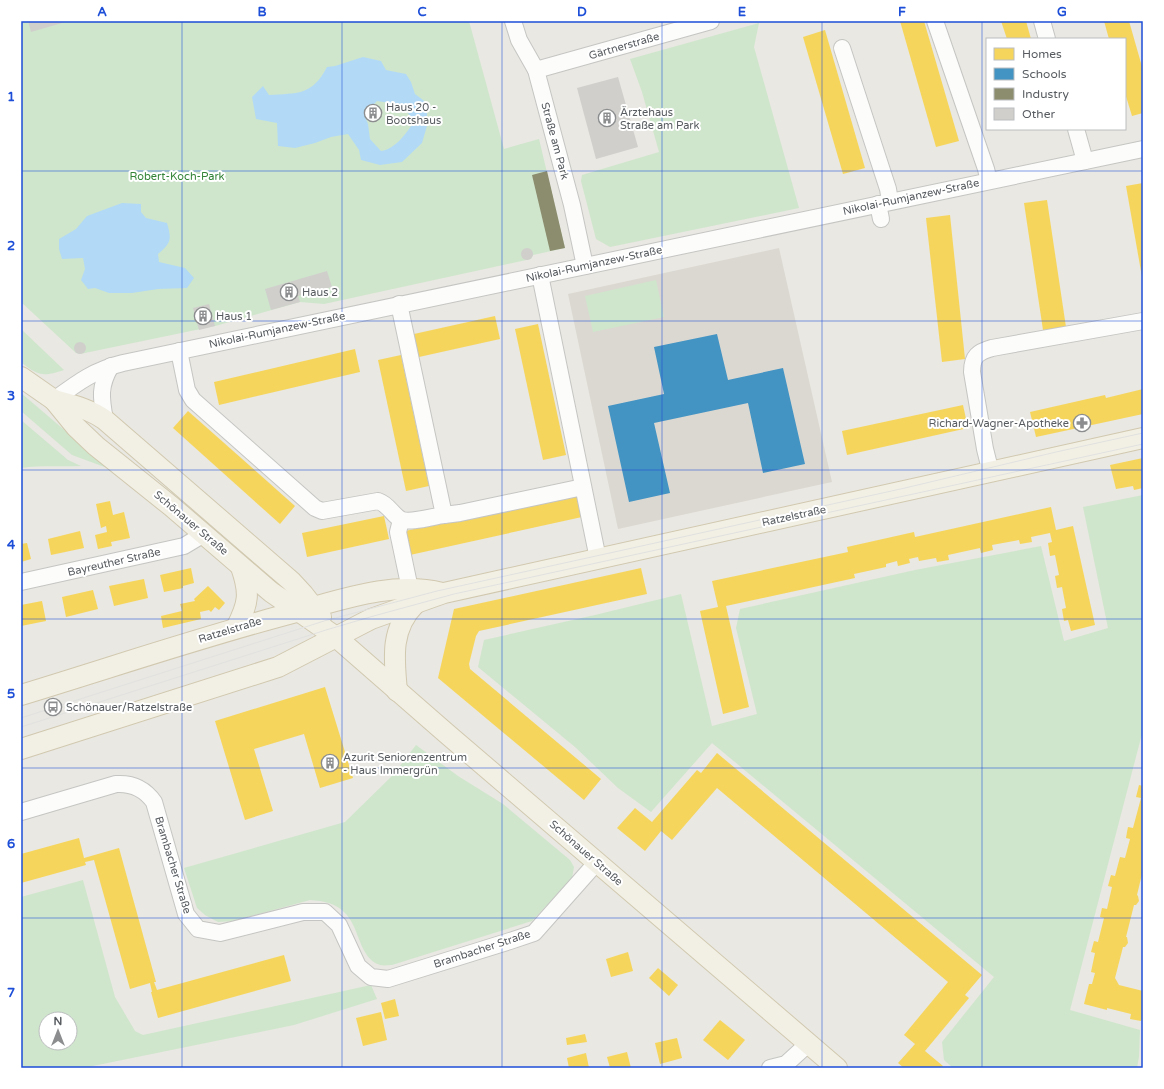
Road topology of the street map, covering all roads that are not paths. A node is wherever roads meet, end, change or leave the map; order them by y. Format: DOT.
graph roads {
  1 [pos="513,21"];
  2 [pos="711,21"];
  3 [pos="935,21"];
  4 [pos="1042,21"];
  5 [pos="1047,38"];
  6 [pos="842,48"];
  7 [pos="536,70"];
  8 [pos="1076,130"];
  9 [pos="1143,149"];
  10 [pos="1083,166"];
  11 [pos="985,187"];
  12 [pos="883,208"];
  13 [pos="585,266"];
  14 [pos="540,275"];
  15 [pos="399,304"];
  16 [pos="1143,321"];
  17 [pos="179,351"];
  18 [pos="111,366"];
  19 [pos="21,377"];
  20 [pos="54,400"];
  21 [pos="106,420"];
  22 [pos="1143,438"];
  23 [pos="991,473"];
  24 [pos="583,487"];
  25 [pos="444,515"];
  26 [pos="401,520"];
  27 [pos="204,534"];
  28 [pos="598,559"];
  29 [pos="241,567"];
  30 [pos="21,582"];
  31 [pos="413,596"];
  32 [pos="306,609"];
  33 [pos="236,628"];
  34 [pos="336,637"];
  35 [pos="397,691"];
  36 [pos="21,695"];
  37 [pos="21,749"];
  38 [pos="21,812"];
  39 [pos="597,862"];
  40 [pos="809,1043"];
  41 [pos="770,1068"];
  42 [pos="837,1068"];
  1 -- 7 [label="street, Straße am Park"];
  2 -- 7 [label="street, Gärtnerstraße"];
  3 -- 11 [label="street"];
  4 -- 5 [label="street"];
  6 -- 12 [label="street"];
  7 -- 13 [label="street, Straße am Park"];
  8 -- 10 [label="street"];
  9 -- 10 [label="street, Nikolai-Rumjanzew-Straße"];
  10 -- 11 [label="street, Nikolai-Rumjanzew-Straße"];
  11 -- 12 [label="street, Nikolai-Rumjanzew-Straße"];
  12 -- 13 [label="street, Nikolai-Rumjanzew-Straße"];
  13 -- 14 [label="street, Nikolai-Rumjanzew-Straße"];
  14 -- 15 [label="street, Nikolai-Rumjanzew-Straße"];
  14 -- 24 [label="street"];
  15 -- 17 [label="street, Nikolai-Rumjanzew-Straße"];
  15 -- 25 [label="street"];
  16 -- 23 [label="street"];
  17 -- 18 [label="street, Nikolai-Rumjanzew-Straße"];
  17 -- 26 [label="street"];
  18 -- 20 [label="street, Nikolai-Rumjanzew-Straße"];
  18 -- 21 [label="street"];
  19 -- 20 [label="main road, Schönauer Straße"];
  20 -- 21 [label="main road, Schönauer Straße"];
  20 -- 27 [label="main road, Schönauer Straße"];
  21 -- 32 [label="main road, Schönauer Straße"];
  22 -- 23 [label="main road, Ratzelstraße"];
  23 -- 28 [label="main road, Ratzelstraße"];
  24 -- 25 [label="street"];
  24 -- 28 [label="street"];
  25 -- 26 [label="street"];
  26 -- 31 [label="street"];
  27 -- 29 [label="main road, Schönauer Straße"];
  27 -- 30 [label="street, Bayreuther Straße"];
  28 -- 31 [label="main road, Ratzelstraße"];
  29 -- 32 [label="main road, Schönauer Straße"];
  29 -- 33 [label="main road"];
  31 -- 32 [label="main road, Ratzelstraße"];
  31 -- 34 [label="main road, Ratzelstraße"];
  31 -- 35 [label="main road"];
  32 -- 33 [label="main road, Ratzelstraße"];
  32 -- 34 [label="main road, Schönauer Straße"];
  33 -- 36 [label="main road, Ratzelstraße"];
  34 -- 35 [label="main road, Schönauer Straße"];
  34 -- 37 [label="main road, Ratzelstraße"];
  35 -- 39 [label="main road, Schönauer Straße"];
  38 -- 39 [label="street, Brambacher Straße"];
  39 -- 40 [label="main road, Schönauer Straße"];
  40 -- 41 [label="street"];
  40 -- 42 [label="main road, Schönauer Straße"];
}
